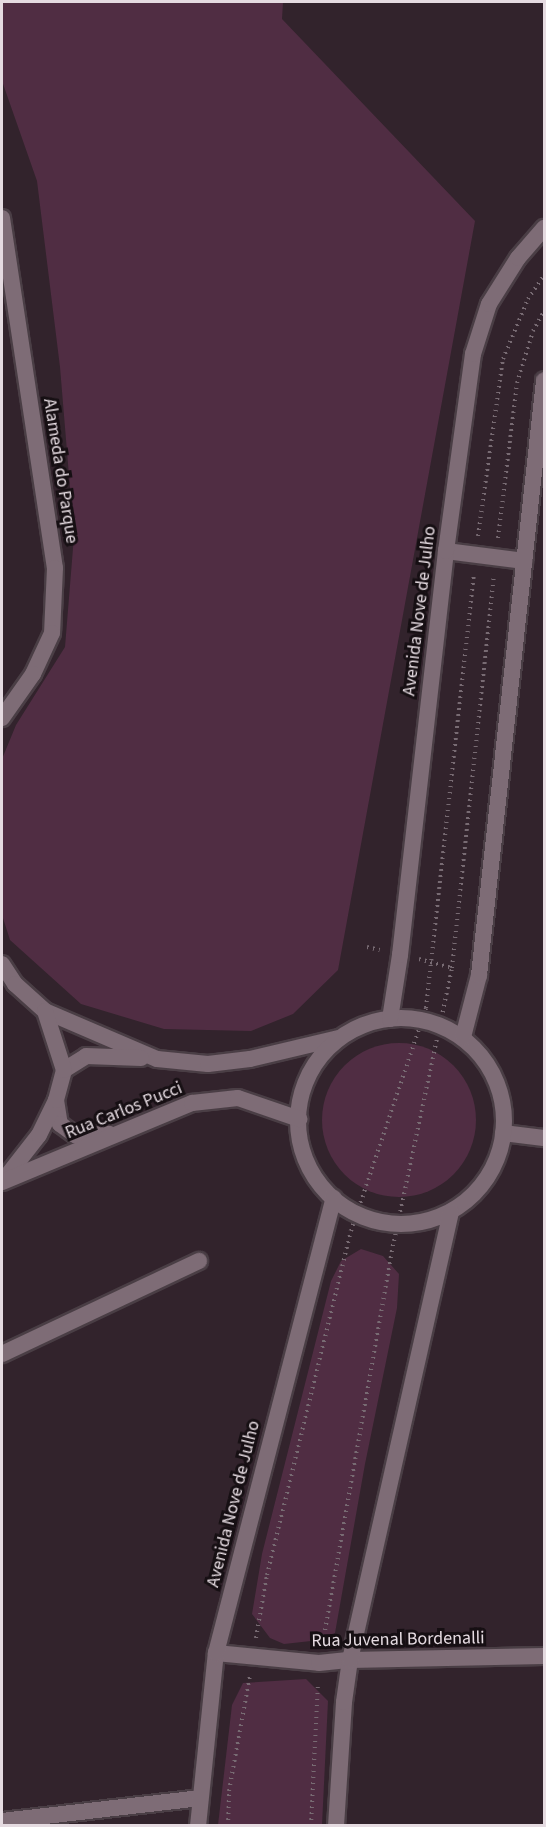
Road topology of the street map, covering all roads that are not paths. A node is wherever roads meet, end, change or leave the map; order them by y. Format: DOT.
graph roads {
  1 [pos="2,218"];
  2 [pos="544,228"];
  3 [pos="544,381"];
  4 [pos="446,551"];
  5 [pos="524,561"];
  6 [pos="2,718"];
  7 [pos="2,964"];
  8 [pos="45,1011"];
  9 [pos="390,1019"];
  10 [pos="339,1038"];
  11 [pos="463,1038"];
  12 [pos="157,1059"];
  13 [pos="64,1070"];
  14 [pos="56,1100"];
  15 [pos="299,1119"];
  16 [pos="503,1133"];
  17 [pos="123,1134"];
  18 [pos="544,1138"];
  19 [pos="2,1182"];
  20 [pos="333,1198"];
  21 [pos="450,1212"];
  22 [pos="199,1261"];
  23 [pos="2,1354"];
  24 [pos="216,1653"];
  25 [pos="544,1656"];
  26 [pos="350,1660"];
  27 [pos="200,1798"];
  28 [pos="2,1821"];
  29 [pos="198,1826"];
  30 [pos="336,1826"];
  1 -- 6 [label="street, Alameda do Parque"];
  2 -- 4 [label="street, Avenida Nove de Julho"];
  3 -- 5 [label="street"];
  4 -- 5 [label="street"];
  4 -- 9 [label="street, Avenida Nove de Julho"];
  5 -- 11 [label="street"];
  7 -- 8 [label="street"];
  8 -- 12 [label="street"];
  8 -- 13 [label="street"];
  9 -- 10 [label="street"];
  9 -- 11 [label="street"];
  10 -- 12 [label="street"];
  10 -- 15 [label="street"];
  11 -- 16 [label="street"];
  12 -- 13 [label="street"];
  13 -- 14 [label="street"];
  14 -- 17 [label="street"];
  14 -- 19 [label="street"];
  15 -- 17 [label="street, Rua Carlos Pucci"];
  15 -- 20 [label="street"];
  16 -- 18 [label="street"];
  16 -- 21 [label="street"];
  17 -- 19 [label="street, Rua Carlos Pucci"];
  20 -- 21 [label="street"];
  20 -- 24 [label="street, Avenida Nove de Julho"];
  21 -- 26 [label="street"];
  22 -- 23 [label="street"];
  24 -- 26 [label="street, Rua Juvenal Bordenalli"];
  24 -- 27 [label="street, Avenida Nove de Julho"];
  25 -- 26 [label="street, Rua Juvenal Bordenalli"];
  26 -- 30 [label="street"];
  27 -- 28 [label="street"];
  27 -- 29 [label="street, Avenida Nove de Julho"];
}
